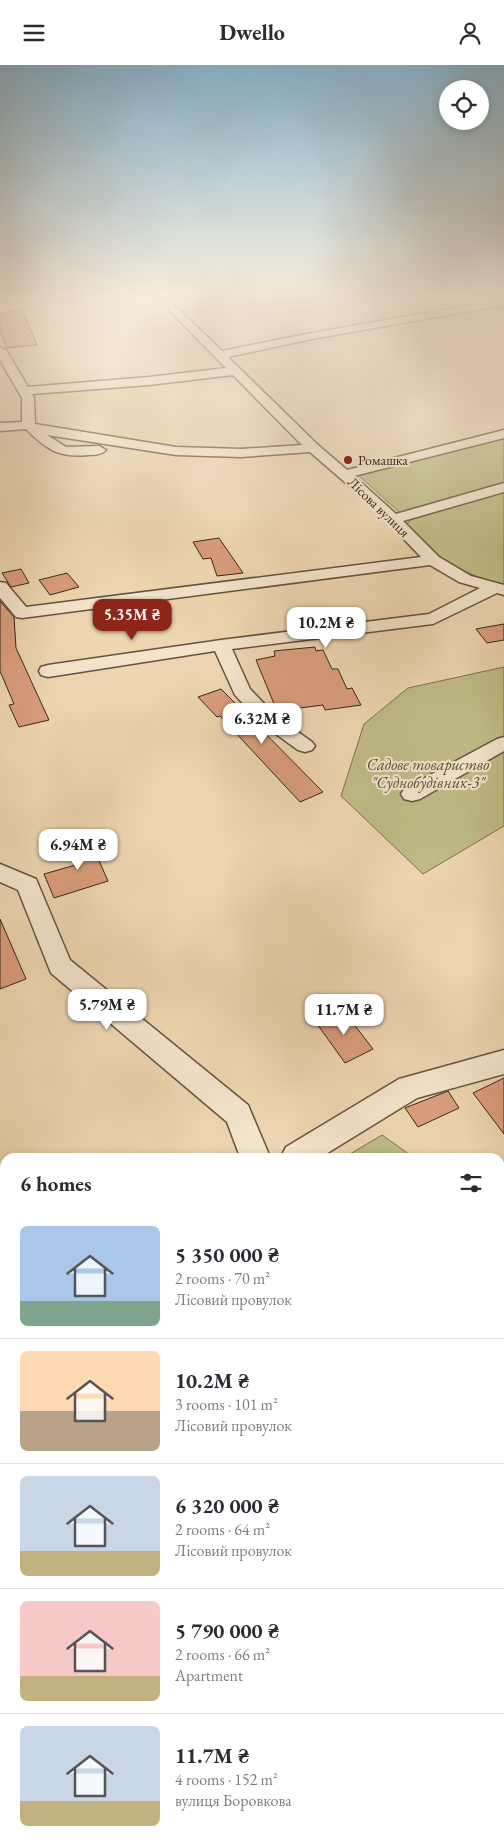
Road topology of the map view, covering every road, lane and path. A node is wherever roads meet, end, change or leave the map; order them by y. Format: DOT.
graph roads {
  1 [pos="18,380"];
  2 [pos="156,380"];
  3 [pos="244,380"];
  4 [pos="25,391"];
  5 [pos="0,427"];
  6 [pos="31,427"];
  7 [pos="504,434"];
  8 [pos="313,447"];
  9 [pos="346,474"];
  10 [pos="504,487"];
  11 [pos="393,519"];
  12 [pos="433,560"];
  13 [pos="0,587"];
  14 [pos="499,589"];
  15 [pos="221,645"];
  16 [pos="48,671"];
  17 [pos="504,743"];
  18 [pos="306,746"];
  19 [pos="412,794"];
  20 [pos="0,872"];
  21 [pos="504,1062"];
  22 [pos="253,1153"];
  23 [pos="303,1153"];
  1 -- 4 [label="street"];
  2 -- 4 [label="street"];
  3 -- 8 [label="street, Лісова вулиця"];
  4 -- 6 [label="street"];
  5 -- 6 [label="street"];
  6 -- 8 [label="street"];
  7 -- 9 [label="street"];
  8 -- 9 [label="street, Лісова вулиця"];
  9 -- 11 [label="street, Лісова вулиця"];
  10 -- 11 [label="street"];
  11 -- 12 [label="street, Лісова вулиця"];
  12 -- 13 [label="street"];
  12 -- 14 [label="street, Лісова вулиця"];
  14 -- 15 [label="street"];
  15 -- 16 [label="street"];
  15 -- 18 [label="street"];
  17 -- 19 [label="street"];
  20 -- 22 [label="street"];
  21 -- 23 [label="street"];
}
